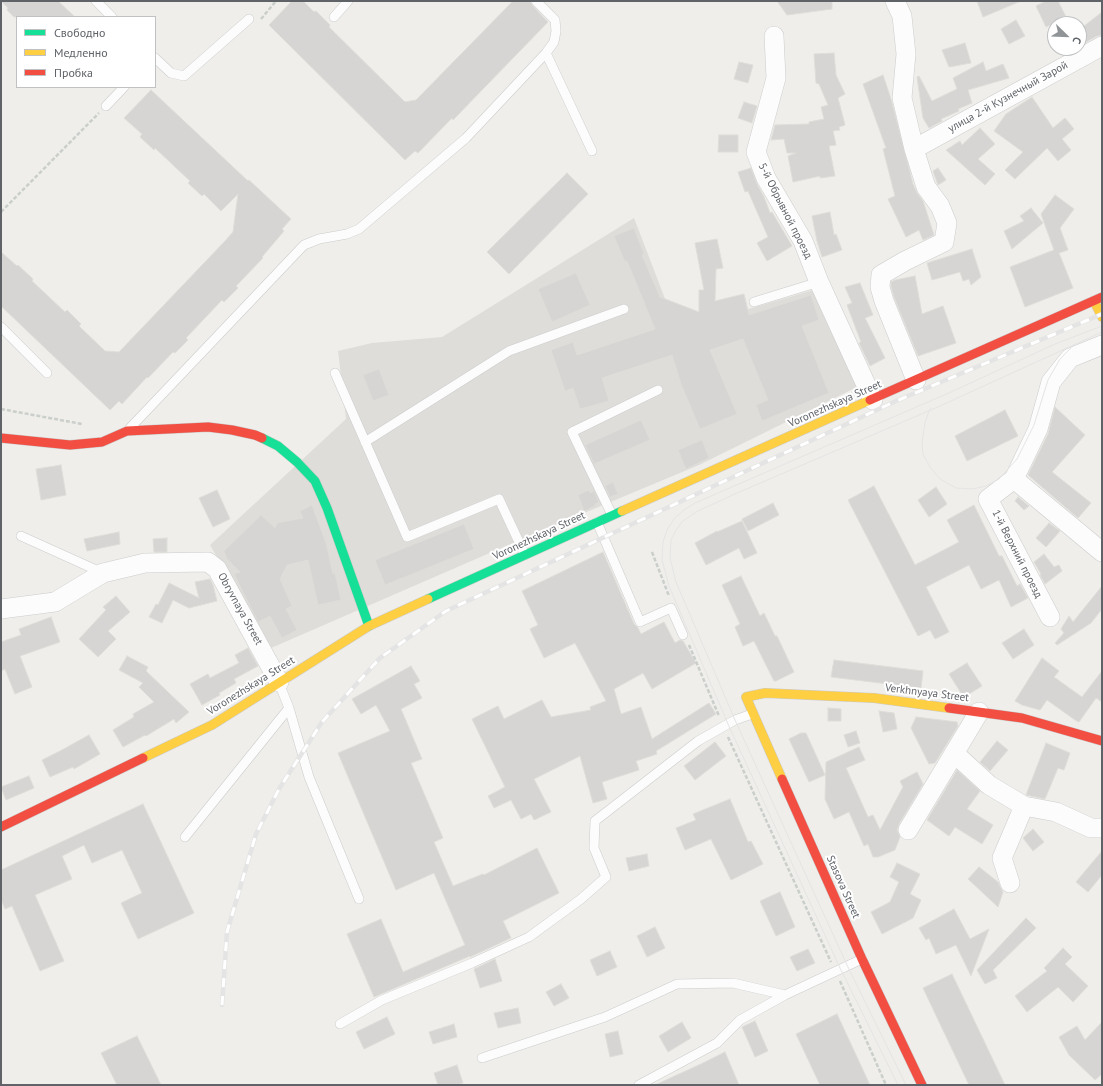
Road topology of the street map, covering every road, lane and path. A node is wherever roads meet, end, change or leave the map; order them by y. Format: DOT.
graph roads {
  1 [pos="96,1"];
  2 [pos="276,1"];
  3 [pos="348,1"];
  4 [pos="536,1"];
  5 [pos="895,1"];
  6 [pos="111,16"];
  7 [pos="334,17"];
  8 [pos="249,19"];
  9 [pos="774,36"];
  10 [pos="1102,46"];
  11 [pos="546,53"];
  12 [pos="156,59"];
  13 [pos="123,88"];
  14 [pos="106,106"];
  15 [pos="914,149"];
  16 [pos="592,151"];
  17 [pos="1,212"];
  18 [pos="819,282"];
  19 [pos="1098,299"];
  20 [pos="754,302"];
  21 [pos="624,310"];
  22 [pos="1102,317"];
  23 [pos="1,327"];
  24 [pos="1102,345"];
  25 [pos="47,373"];
  26 [pos="335,373"];
  27 [pos="916,380"];
  28 [pos="658,390"];
  29 [pos="873,400"];
  30 [pos="1,409"];
  31 [pos="89,425"];
  32 [pos="127,431"];
  33 [pos="1,438"];
  34 [pos="365,442"];
  35 [pos="1014,479"];
  36 [pos="612,515"];
  37 [pos="597,522"];
  38 [pos="21,536"];
  39 [pos="652,552"];
  40 [pos="1102,552"];
  41 [pos="524,555"];
  42 [pos="103,573"];
  43 [pos="671,602"];
  44 [pos="1,609"];
  45 [pos="1050,617"];
  46 [pos="369,626"];
  47 [pos="685,636"];
  48 [pos="279,682"];
  49 [pos="746,697"];
  50 [pos="289,708"];
  51 [pos="979,712"];
  52 [pos="752,714"];
  53 [pos="724,726"];
  54 [pos="1102,740"];
  55 [pos="954,754"];
  56 [pos="1024,806"];
  57 [pos="1,827"];
  58 [pos="1102,828"];
  59 [pos="908,830"];
  60 [pos="185,837"];
  61 [pos="1010,883"];
  62 [pos="359,899"];
  63 [pos="862,958"];
  64 [pos="835,971"];
  65 [pos="785,995"];
  66 [pos="340,1024"];
  67 [pos="482,1058"];
  68 [pos="639,1085"];
  69 [pos="886,1085"];
  70 [pos="922,1085"];
  1 -- 6 [label="lane"];
  2 -- 8 [label="path"];
  3 -- 7 [label="lane"];
  4 -- 11 [label="lane"];
  5 -- 15 [label="street"];
  8 -- 12 [label="lane"];
  9 -- 18 [label="street, 5-й Обрывной проезд"];
  10 -- 15 [label="street, улица 2-й Кузнечный Зарой"];
  11 -- 16 [label="lane"];
  11 -- 32 [label="lane"];
  13 -- 14 [label="lane"];
  14 -- 17 [label="path"];
  15 -- 27 [label="street"];
  18 -- 20 [label="lane"];
  18 -- 29 [label="street, 5-й Обрывной проезд"];
  19 -- 22 [label="street"];
  19 -- 27 [label="street, Voronezhskaya Street"];
  21 -- 34 [label="lane"];
  23 -- 25 [label="lane"];
  24 -- 35 [label="street"];
  26 -- 34 [label="lane"];
  27 -- 29 [label="street, Voronezhskaya Street"];
  28 -- 36 [label="lane"];
  29 -- 36 [label="street, Voronezhskaya Street"];
  30 -- 31 [label="path"];
  32 -- 33 [label="street"];
  32 -- 46 [label="street"];
  34 -- 41 [label="lane"];
  35 -- 40 [label="street"];
  35 -- 45 [label="street, 1-й Верхний проезд"];
  36 -- 37 [label="street, Voronezhskaya Street"];
  37 -- 41 [label="street, Voronezhskaya Street"];
  37 -- 47 [label="lane"];
  38 -- 42 [label="lane"];
  39 -- 43 [label="path"];
  41 -- 46 [label="street, Voronezhskaya Street"];
  42 -- 44 [label="street, Obryvnaya Street"];
  42 -- 48 [label="street, Obryvnaya Street"];
  46 -- 48 [label="street, Voronezhskaya Street"];
  47 -- 53 [label="path"];
  48 -- 50 [label="lane"];
  48 -- 57 [label="street, Voronezhskaya Street"];
  49 -- 51 [label="street, Verkhnyaya Street"];
  49 -- 52 [label="street, Stasova Street"];
  50 -- 60 [label="lane"];
  50 -- 62 [label="lane"];
  51 -- 54 [label="street, Verkhnyaya Street"];
  51 -- 55 [label="street"];
  52 -- 53 [label="lane"];
  52 -- 63 [label="street, Stasova Street"];
  53 -- 64 [label="path"];
  53 -- 66 [label="lane"];
  55 -- 56 [label="street"];
  55 -- 59 [label="street"];
  56 -- 58 [label="street"];
  56 -- 61 [label="street"];
  63 -- 64 [label="lane"];
  63 -- 70 [label="street, Stasova Street"];
  64 -- 65 [label="lane"];
  64 -- 69 [label="path"];
  65 -- 67 [label="lane"];
  65 -- 68 [label="lane"];
}
